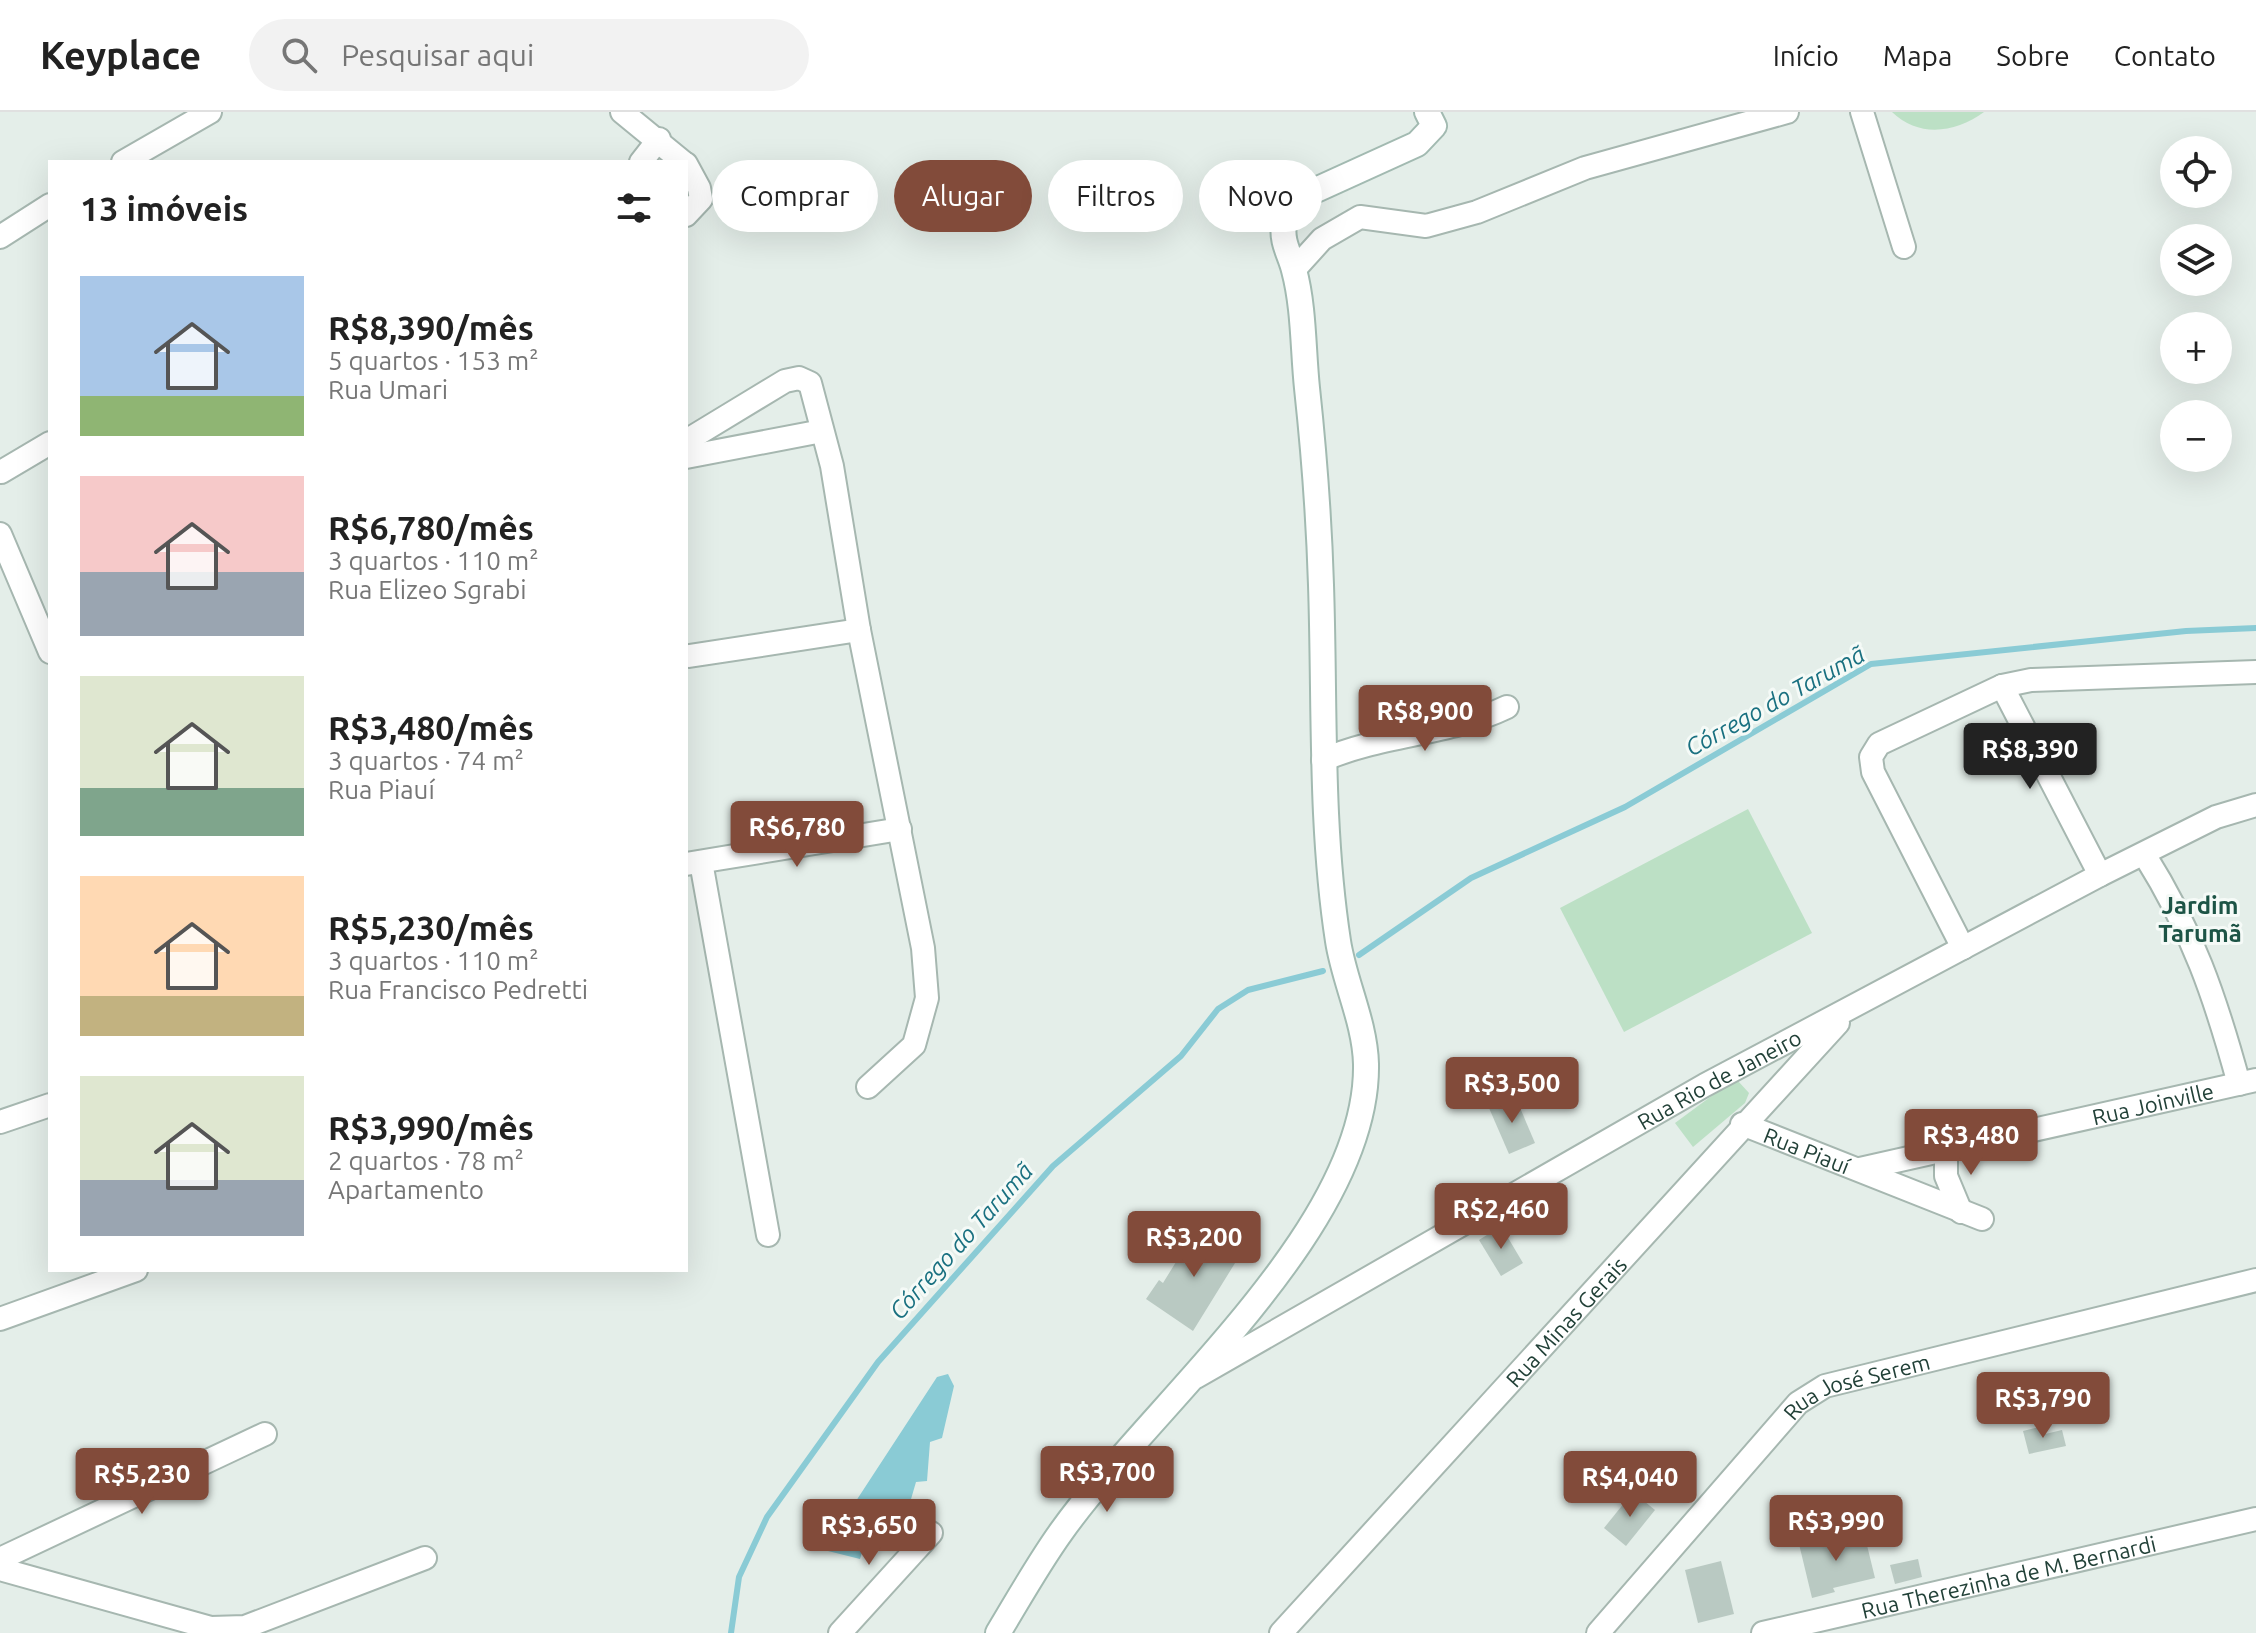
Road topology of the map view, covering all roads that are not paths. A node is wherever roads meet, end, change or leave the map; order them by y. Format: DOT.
graph roads {
  1 [pos="210,112"];
  2 [pos="622,112"];
  3 [pos="1787,112"];
  4 [pos="1862,112"];
  5 [pos="1435,117"];
  6 [pos="659,139"];
  7 [pos="126,160"];
  8 [pos="643,160"];
  9 [pos="682,160"];
  10 [pos="688,168"];
  11 [pos="48,206"];
  12 [pos="688,213"];
  13 [pos="0,237"];
  14 [pos="1904,247"];
  15 [pos="1294,270"];
  16 [pos="720,418"];
  17 [pos="822,431"];
  18 [pos="688,440"];
  19 [pos="48,444"];
  20 [pos="733,448"];
  21 [pos="688,457"];
  22 [pos="0,473"];
  23 [pos="0,534"];
  24 [pos="859,630"];
  25 [pos="48,647"];
  26 [pos="689,656"];
  27 [pos="2256,672"];
  28 [pos="2002,686"];
  29 [pos="1507,707"];
  30 [pos="1323,760"];
  31 [pos="2256,805"];
  32 [pos="900,829"];
  33 [pos="2144,854"];
  34 [pos="694,863"];
  35 [pos="2100,875"];
  36 [pos="1963,948"];
  37 [pos="1850,1011"];
  38 [pos="2247,1082"];
  39 [pos="868,1087"];
  40 [pos="48,1106"];
  41 [pos="0,1122"];
  42 [pos="1742,1124"];
  43 [pos="1946,1152"];
  44 [pos="1860,1169"];
  45 [pos="768,1235"];
  46 [pos="130,1272"];
  47 [pos="2256,1280"];
  48 [pos="0,1319"];
  49 [pos="1195,1377"];
  50 [pos="265,1434"];
  51 [pos="2256,1519"];
  52 [pos="931,1533"];
  53 [pos="425,1558"];
  54 [pos="0,1559"];
  55 [pos="0,1569"];
  56 [pos="840,1633"];
  57 [pos="998,1633"];
  58 [pos="1281,1633"];
  59 [pos="1598,1633"];
  60 [pos="1763,1633"];
  1 -- 7 [label="street"];
  2 -- 6 [label="street"];
  3 -- 15 [label="street"];
  4 -- 14 [label="street"];
  5 -- 15 [label="street"];
  6 -- 8 [label="street"];
  6 -- 9 [label="street"];
  10 -- 12 [label="street"];
  11 -- 13 [label="street"];
  15 -- 30 [label="street"];
  16 -- 17 [label="street"];
  16 -- 18 [label="street"];
  16 -- 20 [label="street"];
  17 -- 20 [label="street"];
  17 -- 24 [label="street"];
  19 -- 22 [label="street"];
  20 -- 21 [label="street"];
  23 -- 25 [label="street"];
  24 -- 26 [label="street"];
  24 -- 32 [label="street"];
  27 -- 28 [label="street"];
  28 -- 35 [label="street"];
  28 -- 36 [label="street"];
  29 -- 30 [label="street"];
  30 -- 49 [label="street"];
  31 -- 33 [label="street, Rua Rio de Janeiro"];
  32 -- 34 [label="street"];
  32 -- 39 [label="street"];
  33 -- 35 [label="street, Rua Rio de Janeiro"];
  33 -- 38 [label="street"];
  34 -- 45 [label="street"];
  35 -- 36 [label="street, Rua Rio de Janeiro"];
  36 -- 37 [label="street, Rua Rio de Janeiro"];
  37 -- 42 [label="street, Rua Minas Gerais"];
  37 -- 49 [label="street, Rua Rio de Janeiro"];
  38 -- 43 [label="street, Rua Joinville"];
  40 -- 41 [label="street"];
  42 -- 44 [label="street, Rua Piauí"];
  42 -- 58 [label="street, Rua Minas Gerais"];
  43 -- 44 [label="street, Rua Joinville"];
  43 -- 44 [label="street, Rua Piauí"];
  46 -- 48 [label="street"];
  47 -- 59 [label="street, Rua José Serem"];
  49 -- 57 [label="street"];
  50 -- 54 [label="street"];
  51 -- 60 [label="street, Rua Therezinha de M. Bernardi"];
  52 -- 56 [label="street"];
  53 -- 55 [label="street"];
}
